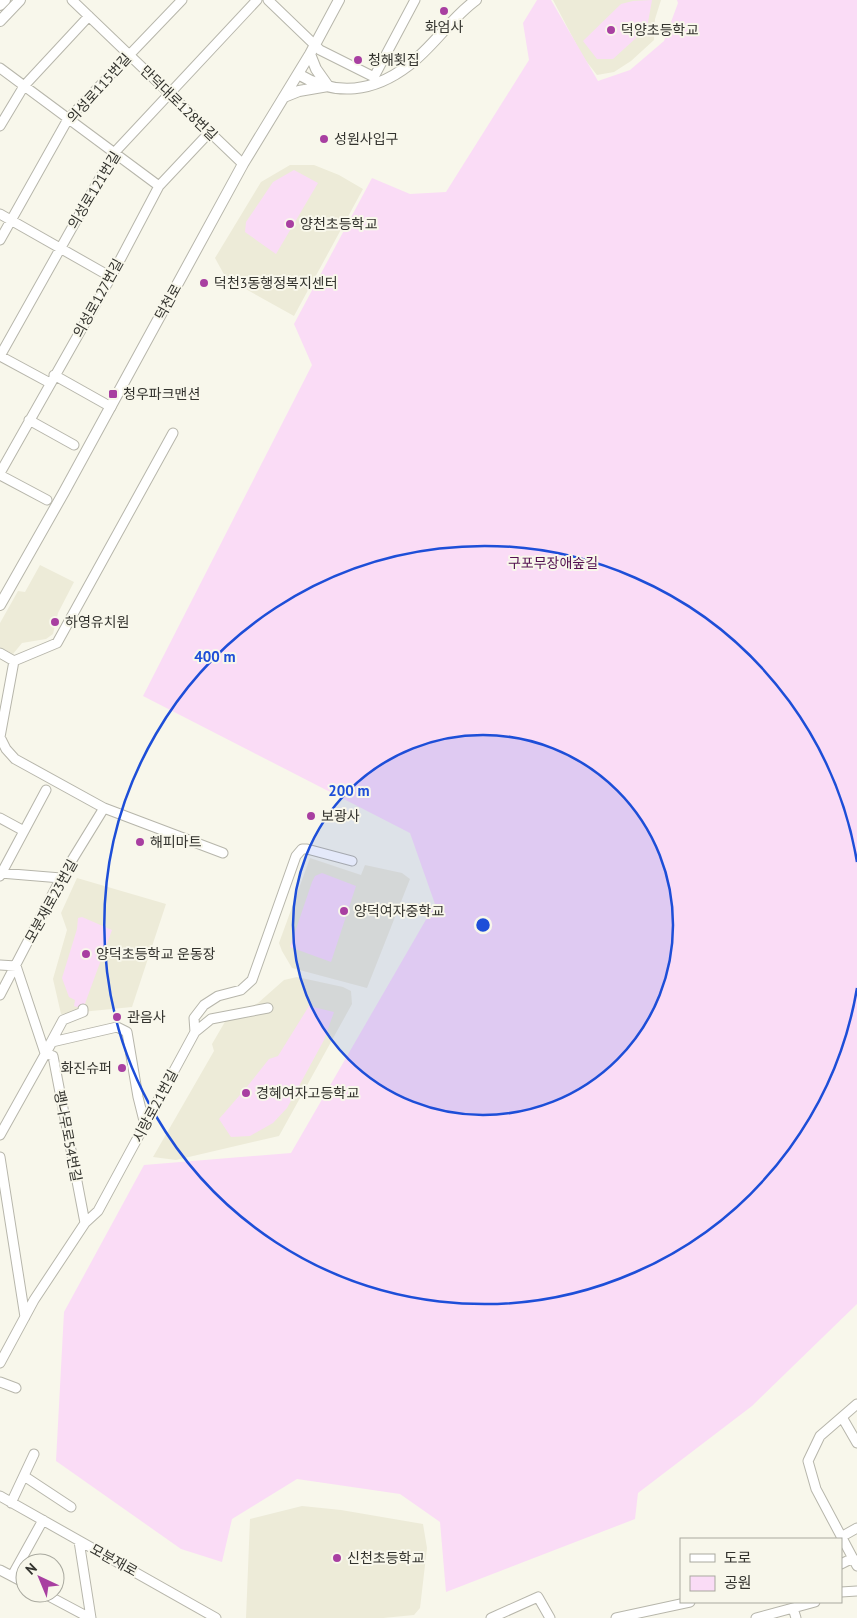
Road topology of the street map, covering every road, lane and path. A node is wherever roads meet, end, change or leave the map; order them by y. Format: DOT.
graph roads {
  1 [pos="5,0"];
  2 [pos="20,0"];
  3 [pos="72,0"];
  4 [pos="182,0"];
  5 [pos="257,0"];
  6 [pos="268,0"];
  7 [pos="339,0"];
  8 [pos="415,0"];
  9 [pos="476,0"];
  10 [pos="0,5"];
  11 [pos="89,16"];
  12 [pos="0,21"];
  13 [pos="312,49"];
  14 [pos="129,54"];
  15 [pos="0,68"];
  16 [pos="298,74"];
  17 [pos="376,80"];
  18 [pos="24,86"];
  19 [pos="328,86"];
  20 [pos="169,93"];
  21 [pos="284,97"];
  22 [pos="68,119"];
  23 [pos="0,126"];
  24 [pos="211,135"];
  25 [pos="114,153"];
  26 [pos="243,164"];
  27 [pos="159,186"];
  28 [pos="0,214"];
  29 [pos="11,220"];
  30 [pos="0,240"];
  31 [pos="60,247"];
  32 [pos="111,277"];
  33 [pos="0,356"];
  34 [pos="52,379"];
  35 [pos="111,407"];
  36 [pos="29,420"];
  37 [pos="173,433"];
  38 [pos="74,445"];
  39 [pos="0,474"];
  40 [pos="47,500"];
  41 [pos="0,606"];
  42 [pos="0,653"];
  43 [pos="14,661"];
  44 [pos="46,790"];
  45 [pos="104,808"];
  46 [pos="0,818"];
  47 [pos="24,830"];
  48 [pos="224,853"];
  49 [pos="352,861"];
  50 [pos="1,874"];
  51 [pos="61,878"];
  52 [pos="0,965"];
  53 [pos="16,966"];
  54 [pos="0,995"];
  55 [pos="268,1008"];
  56 [pos="83,1009"];
  57 [pos="195,1032"];
  58 [pos="46,1053"];
  59 [pos="145,1126"];
  60 [pos="0,1135"];
  61 [pos="0,1157"];
  62 [pos="85,1223"];
  63 [pos="25,1317"];
  64 [pos="0,1363"];
  65 [pos="0,1382"];
  66 [pos="16,1388"];
  67 [pos="857,1404"];
  68 [pos="842,1417"];
  69 [pos="857,1443"];
  70 [pos="34,1454"];
  71 [pos="24,1476"];
  72 [pos="0,1496"];
  73 [pos="11,1502"];
  74 [pos="71,1507"];
  75 [pos="43,1520"];
  76 [pos="857,1528"];
  77 [pos="841,1537"];
  78 [pos="842,1539"];
  79 [pos="79,1541"];
  80 [pos="855,1562"];
  81 [pos="842,1564"];
  82 [pos="0,1570"];
  83 [pos="12,1576"];
  84 [pos="15,1578"];
  85 [pos="857,1591"];
  86 [pos="842,1592"];
  87 [pos="62,1603"];
  88 [pos="685,1603"];
  89 [pos="810,1603"];
  90 [pos="793,1608"];
  91 [pos="90,1618"];
  92 [pos="216,1618"];
  93 [pos="491,1618"];
  94 [pos="550,1618"];
  95 [pos="616,1618"];
  96 [pos="756,1618"];
  97 [pos="796,1618"];
  1 -- 10 [label="main road"];
  2 -- 12 [label="main road"];
  3 -- 11 [label="street, 만덕대로128번길"];
  4 -- 14 [label="street, 의성로115번길"];
  5 -- 20 [label="street, 의성로121번길"];
  6 -- 13 [label="street"];
  7 -- 13 [label="main road, 덕천로"];
  8 -- 17 [label="street"];
  9 -- 17 [label="main road"];
  11 -- 14 [label="street, 만덕대로128번길"];
  11 -- 18 [label="street"];
  13 -- 16 [label="main road, 덕천로"];
  13 -- 17 [label="street"];
  13 -- 19 [label="main road"];
  14 -- 20 [label="street, 만덕대로128번길"];
  14 -- 22 [label="street, 의성로115번길"];
  15 -- 18 [label="street"];
  16 -- 19 [label="main road"];
  16 -- 21 [label="main road, 덕천로"];
  17 -- 19 [label="main road"];
  18 -- 22 [label="street"];
  18 -- 23 [label="street"];
  19 -- 21 [label="main road"];
  20 -- 24 [label="street, 만덕대로128번길"];
  20 -- 25 [label="street, 의성로121번길"];
  21 -- 26 [label="main road, 덕천로"];
  22 -- 25 [label="street"];
  22 -- 29 [label="street, 의성로115번길"];
  24 -- 26 [label="street, 만덕대로128번길"];
  24 -- 27 [label="street, 의성로127번길"];
  25 -- 27 [label="street"];
  25 -- 31 [label="street, 의성로121번길"];
  26 -- 35 [label="main road, 덕천로"];
  27 -- 32 [label="street, 의성로127번길"];
  28 -- 29 [label="street"];
  29 -- 30 [label="street, 의성로115번길"];
  29 -- 31 [label="street"];
  31 -- 32 [label="street"];
  31 -- 33 [label="street, 의성로121번길"];
  32 -- 34 [label="street, 의성로127번길"];
  33 -- 34 [label="street"];
  34 -- 35 [label="street"];
  34 -- 36 [label="street, 의성로127번길"];
  35 -- 41 [label="main road, 덕천로"];
  36 -- 38 [label="street"];
  36 -- 39 [label="street, 의성로127번길"];
  37 -- 43 [label="street"];
  39 -- 40 [label="street"];
  42 -- 43 [label="street"];
  43 -- 45 [label="street"];
  44 -- 47 [label="street"];
  45 -- 48 [label="street"];
  45 -- 51 [label="street, 모분재로23번길"];
  46 -- 47 [label="street"];
  47 -- 50 [label="street"];
  49 -- 57 [label="street, 시랑로21번길"];
  50 -- 51 [label="street"];
  51 -- 53 [label="street, 모분재로23번길"];
  52 -- 53 [label="street"];
  53 -- 54 [label="street, 모분재로23번길"];
  53 -- 58 [label="street"];
  55 -- 57 [label="street"];
  56 -- 58 [label="street"];
  57 -- 59 [label="street, 시랑로21번길"];
  58 -- 59 [label="street"];
  58 -- 60 [label="street"];
  58 -- 62 [label="street, 팽나무로54번길"];
  59 -- 62 [label="street, 시랑로21번길"];
  61 -- 63 [label="street"];
  62 -- 63 [label="street, 시랑로21번길"];
  63 -- 64 [label="street, 시랑로21번길"];
  65 -- 66 [label="street"];
  67 -- 68 [label="street"];
  68 -- 69 [label="street"];
  68 -- 77 [label="street"];
  70 -- 71 [label="street"];
  71 -- 73 [label="street"];
  71 -- 74 [label="street"];
  72 -- 73 [label="street, 모분재로"];
  73 -- 75 [label="street, 모분재로"];
  75 -- 79 [label="street, 모분재로"];
  75 -- 83 [label="street"];
  76 -- 77 [label="street"];
  78 -- 80 [label="street"];
  79 -- 91 [label="street"];
  79 -- 92 [label="street, 모분재로"];
  80 -- 81 [label="street"];
  82 -- 83 [label="street"];
  83 -- 84 [label="street"];
  85 -- 86 [label="street"];
  87 -- 91 [label="street"];
  88 -- 95 [label="street"];
  89 -- 90 [label="street"];
  90 -- 96 [label="street"];
  90 -- 97 [label="street"];
  93 -- 94 [label="street"];
}
